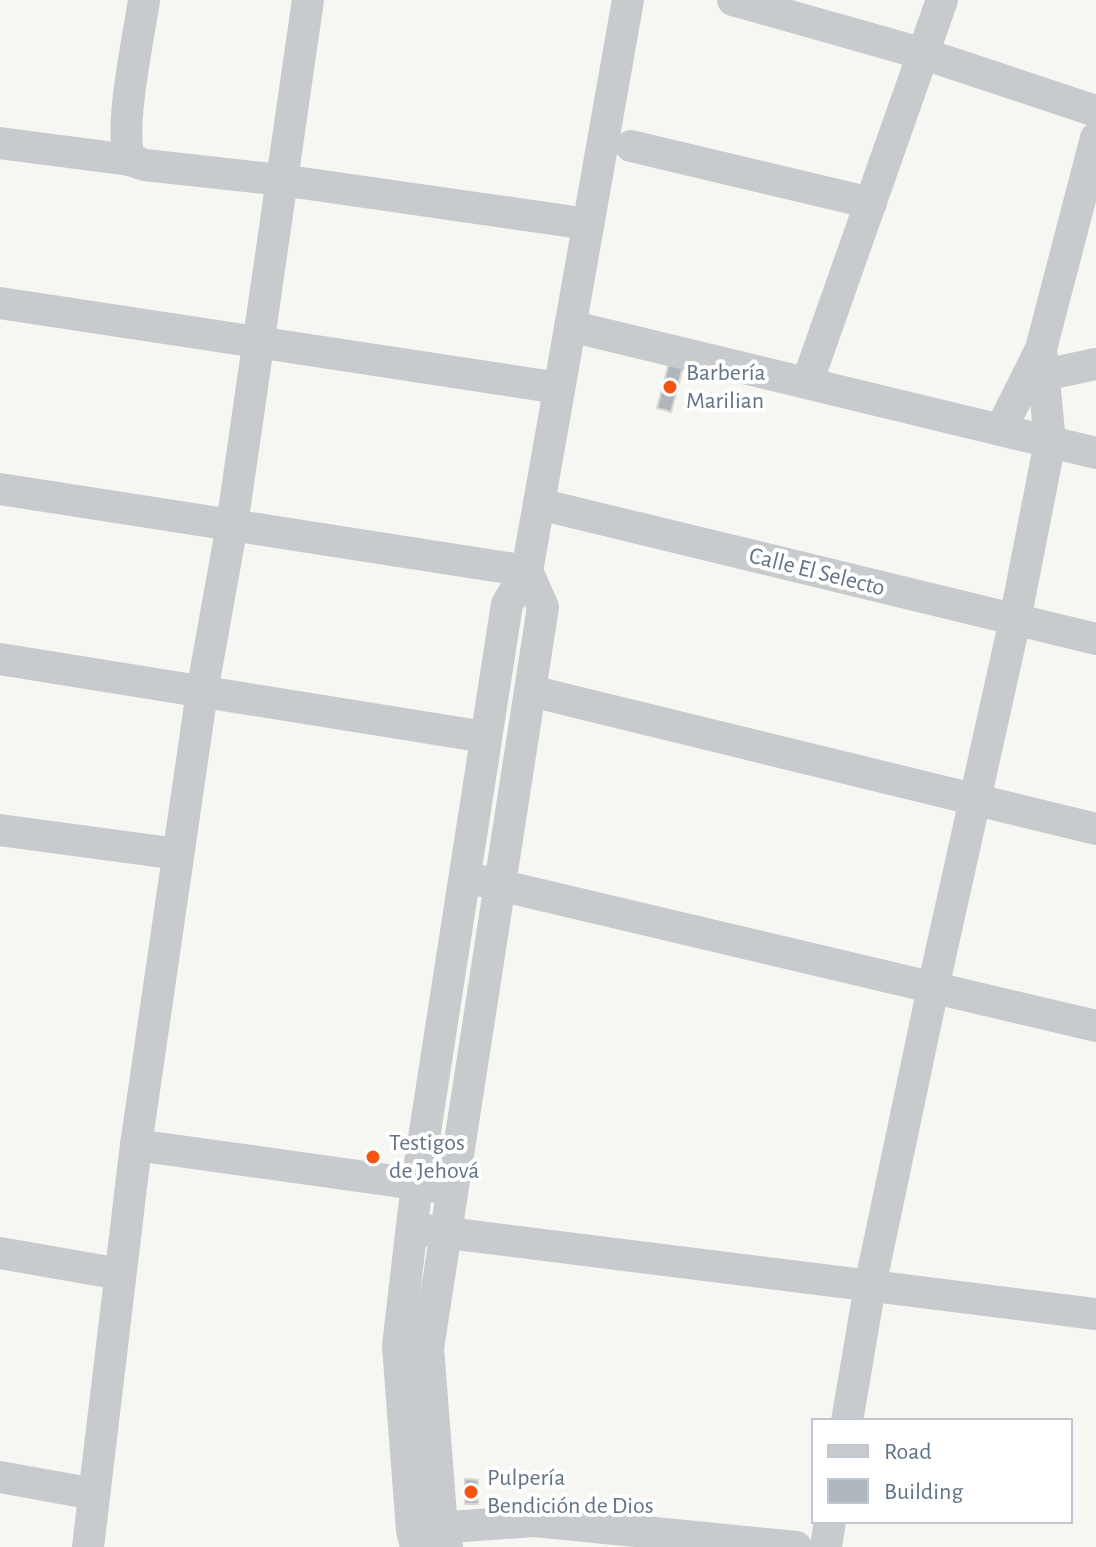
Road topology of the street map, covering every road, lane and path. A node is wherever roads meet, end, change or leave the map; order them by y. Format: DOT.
graph roads {
  1 [pos="144,0"];
  2 [pos="308,0"];
  3 [pos="628,0"];
  4 [pos="733,0"];
  5 [pos="942,0"];
  6 [pos="924,54"];
  7 [pos="1096,111"];
  8 [pos="1096,138"];
  9 [pos="0,143"];
  10 [pos="631,146"];
  11 [pos="130,160"];
  12 [pos="281,180"];
  13 [pos="871,203"];
  14 [pos="588,224"];
  15 [pos="0,303"];
  16 [pos="570,326"];
  17 [pos="257,344"];
  18 [pos="1042,362"];
  19 [pos="1096,364"];
  20 [pos="807,383"];
  21 [pos="559,388"];
  22 [pos="1001,429"];
  23 [pos="1050,442"];
  24 [pos="1096,453"];
  25 [pos="0,489"];
  26 [pos="539,504"];
  27 [pos="232,525"];
  28 [pos="527,571"];
  29 [pos="1015,620"];
  30 [pos="1096,639"];
  31 [pos="0,659"];
  32 [pos="531,691"];
  33 [pos="202,692"];
  34 [pos="485,737"];
  35 [pos="975,801"];
  36 [pos="1096,829"];
  37 [pos="0,830"];
  38 [pos="178,854"];
  39 [pos="463,877"];
  40 [pos="502,884"];
  41 [pos="933,988"];
  42 [pos="1096,1026"];
  43 [pos="136,1145"];
  44 [pos="417,1183"];
  45 [pos="452,1189"];
  46 [pos="413,1228"];
  47 [pos="445,1233"];
  48 [pos="0,1253"];
  49 [pos="120,1274"];
  50 [pos="870,1286"];
  51 [pos="1096,1314"];
  52 [pos="847,1419"];
  53 [pos="0,1477"];
  54 [pos="94,1494"];
  55 [pos="830,1523"];
  56 [pos="429,1538"];
  57 [pos="88,1547"];
  58 [pos="796,1547"];
  59 [pos="826,1547"];
  1 -- 11 [label="street"];
  2 -- 12 [label="street"];
  3 -- 14 [label="street"];
  4 -- 6 [label="street"];
  5 -- 6 [label="street"];
  6 -- 7 [label="street"];
  6 -- 13 [label="street"];
  8 -- 18 [label="street"];
  9 -- 11 [label="street"];
  10 -- 13 [label="street"];
  11 -- 12 [label="street"];
  12 -- 14 [label="street"];
  12 -- 17 [label="street"];
  13 -- 20 [label="street"];
  14 -- 16 [label="street"];
  15 -- 17 [label="street"];
  16 -- 20 [label="street"];
  16 -- 21 [label="street"];
  17 -- 21 [label="street"];
  17 -- 27 [label="street"];
  18 -- 19 [label="street"];
  18 -- 22 [label="street"];
  18 -- 23 [label="street"];
  20 -- 22 [label="street"];
  21 -- 26 [label="street"];
  22 -- 23 [label="street"];
  23 -- 24 [label="street"];
  23 -- 29 [label="street"];
  25 -- 27 [label="street"];
  26 -- 28 [label="street"];
  26 -- 29 [label="street, Calle El Selecto"];
  27 -- 28 [label="street"];
  27 -- 33 [label="street"];
  28 -- 32 [label="street"];
  28 -- 34 [label="street"];
  29 -- 30 [label="street, Calle El Selecto"];
  29 -- 35 [label="street"];
  31 -- 33 [label="street"];
  32 -- 35 [label="street"];
  32 -- 40 [label="street"];
  33 -- 34 [label="street"];
  33 -- 38 [label="street"];
  34 -- 39 [label="street"];
  35 -- 36 [label="street"];
  35 -- 41 [label="street"];
  37 -- 38 [label="street"];
  38 -- 43 [label="street"];
  39 -- 40 [label="street"];
  39 -- 44 [label="street"];
  40 -- 41 [label="street"];
  40 -- 45 [label="street"];
  41 -- 42 [label="street"];
  41 -- 50 [label="street"];
  43 -- 44 [label="street"];
  43 -- 49 [label="street"];
  44 -- 45 [label="street"];
  44 -- 46 [label="street"];
  45 -- 47 [label="street"];
  46 -- 47 [label="street"];
  46 -- 56 [label="street"];
  47 -- 50 [label="street"];
  47 -- 56 [label="street"];
  48 -- 49 [label="street"];
  49 -- 54 [label="street"];
  50 -- 51 [label="street"];
  50 -- 52 [label="street"];
  53 -- 54 [label="street"];
  54 -- 57 [label="street"];
  55 -- 59 [label="street"];
  56 -- 58 [label="street"];
}
